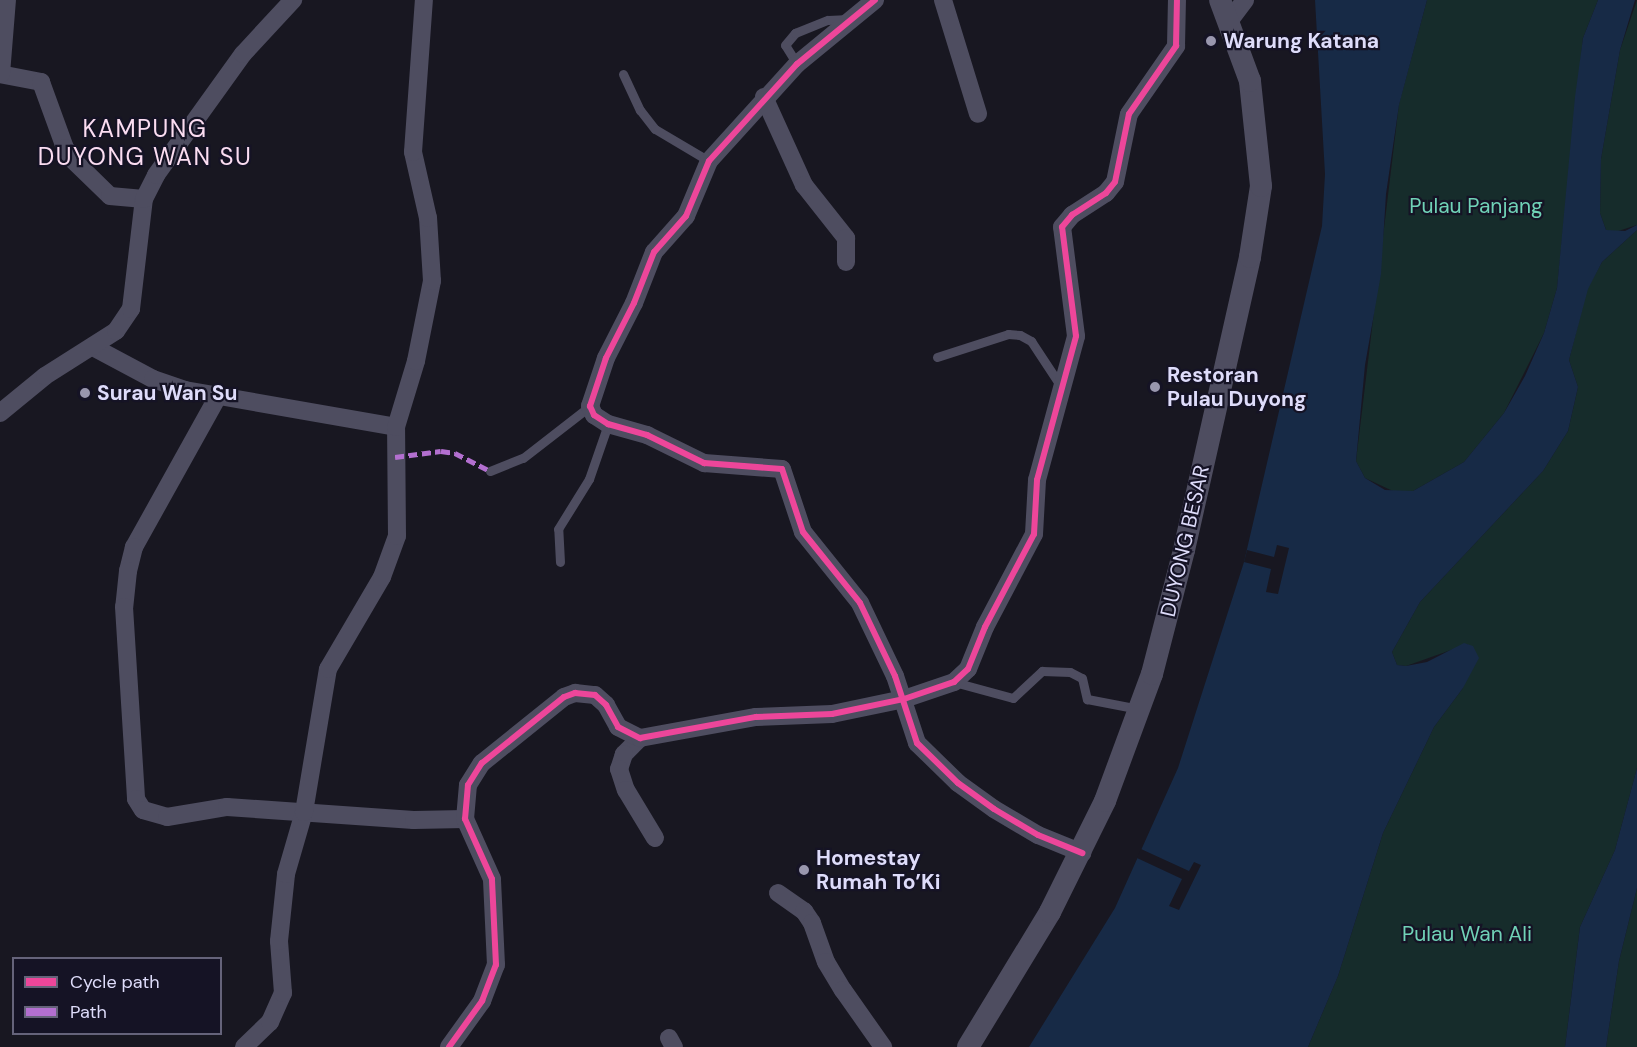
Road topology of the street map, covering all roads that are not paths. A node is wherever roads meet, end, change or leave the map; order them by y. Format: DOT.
graph roads {
  1 [pos="7,0"];
  2 [pos="293,0"];
  3 [pos="424,0"];
  4 [pos="875,0"];
  5 [pos="943,0"];
  6 [pos="1177,0"];
  7 [pos="1220,0"];
  8 [pos="1245,0"];
  9 [pos="852,19"];
  10 [pos="1230,21"];
  11 [pos="797,64"];
  12 [pos="0,74"];
  13 [pos="623,74"];
  14 [pos="764,97"];
  15 [pos="978,114"];
  16 [pos="709,160"];
  17 [pos="144,199"];
  18 [pos="846,262"];
  19 [pos="93,347"];
  20 [pos="937,357"];
  21 [pos="1063,390"];
  22 [pos="217,398"];
  23 [pos="590,406"];
  24 [pos="0,413"];
  25 [pos="608,424"];
  26 [pos="396,427"];
  27 [pos="490,471"];
  28 [pos="560,562"];
  29 [pos="954,682"];
  30 [pos="904,699"];
  31 [pos="1141,709"];
  32 [pos="640,738"];
  33 [pos="304,812"];
  34 [pos="465,819"];
  35 [pos="655,838"];
  36 [pos="1082,853"];
  37 [pos="778,893"];
  38 [pos="244,1047"];
  39 [pos="449,1047"];
  40 [pos="883,1047"];
  41 [pos="968,1047"];
  1 -- 12 [label="street"];
  2 -- 17 [label="street"];
  3 -- 26 [label="street"];
  4 -- 9 [label="street"];
  5 -- 15 [label="street"];
  6 -- 21 [label="street"];
  7 -- 10 [label="street, DUYONG BESAR"];
  8 -- 10 [label="street"];
  9 -- 11 [label="street"];
  9 -- 11 [label="lane"];
  10 -- 31 [label="street, DUYONG BESAR"];
  11 -- 14 [label="street"];
  12 -- 17 [label="street"];
  13 -- 16 [label="lane"];
  14 -- 16 [label="street"];
  14 -- 18 [label="street"];
  16 -- 23 [label="street"];
  17 -- 19 [label="street"];
  19 -- 22 [label="street"];
  19 -- 24 [label="street"];
  20 -- 21 [label="lane"];
  21 -- 29 [label="street"];
  22 -- 26 [label="street"];
  22 -- 33 [label="street"];
  23 -- 25 [label="street"];
  23 -- 27 [label="lane"];
  25 -- 28 [label="lane"];
  25 -- 30 [label="street"];
  26 -- 33 [label="street"];
  29 -- 30 [label="street"];
  29 -- 31 [label="lane"];
  30 -- 32 [label="street"];
  30 -- 36 [label="street"];
  31 -- 36 [label="street, DUYONG BESAR"];
  32 -- 34 [label="street"];
  32 -- 35 [label="street"];
  33 -- 34 [label="street"];
  33 -- 38 [label="street"];
  34 -- 39 [label="street"];
  36 -- 41 [label="street, DUYONG BESAR"];
  37 -- 40 [label="street"];
}
